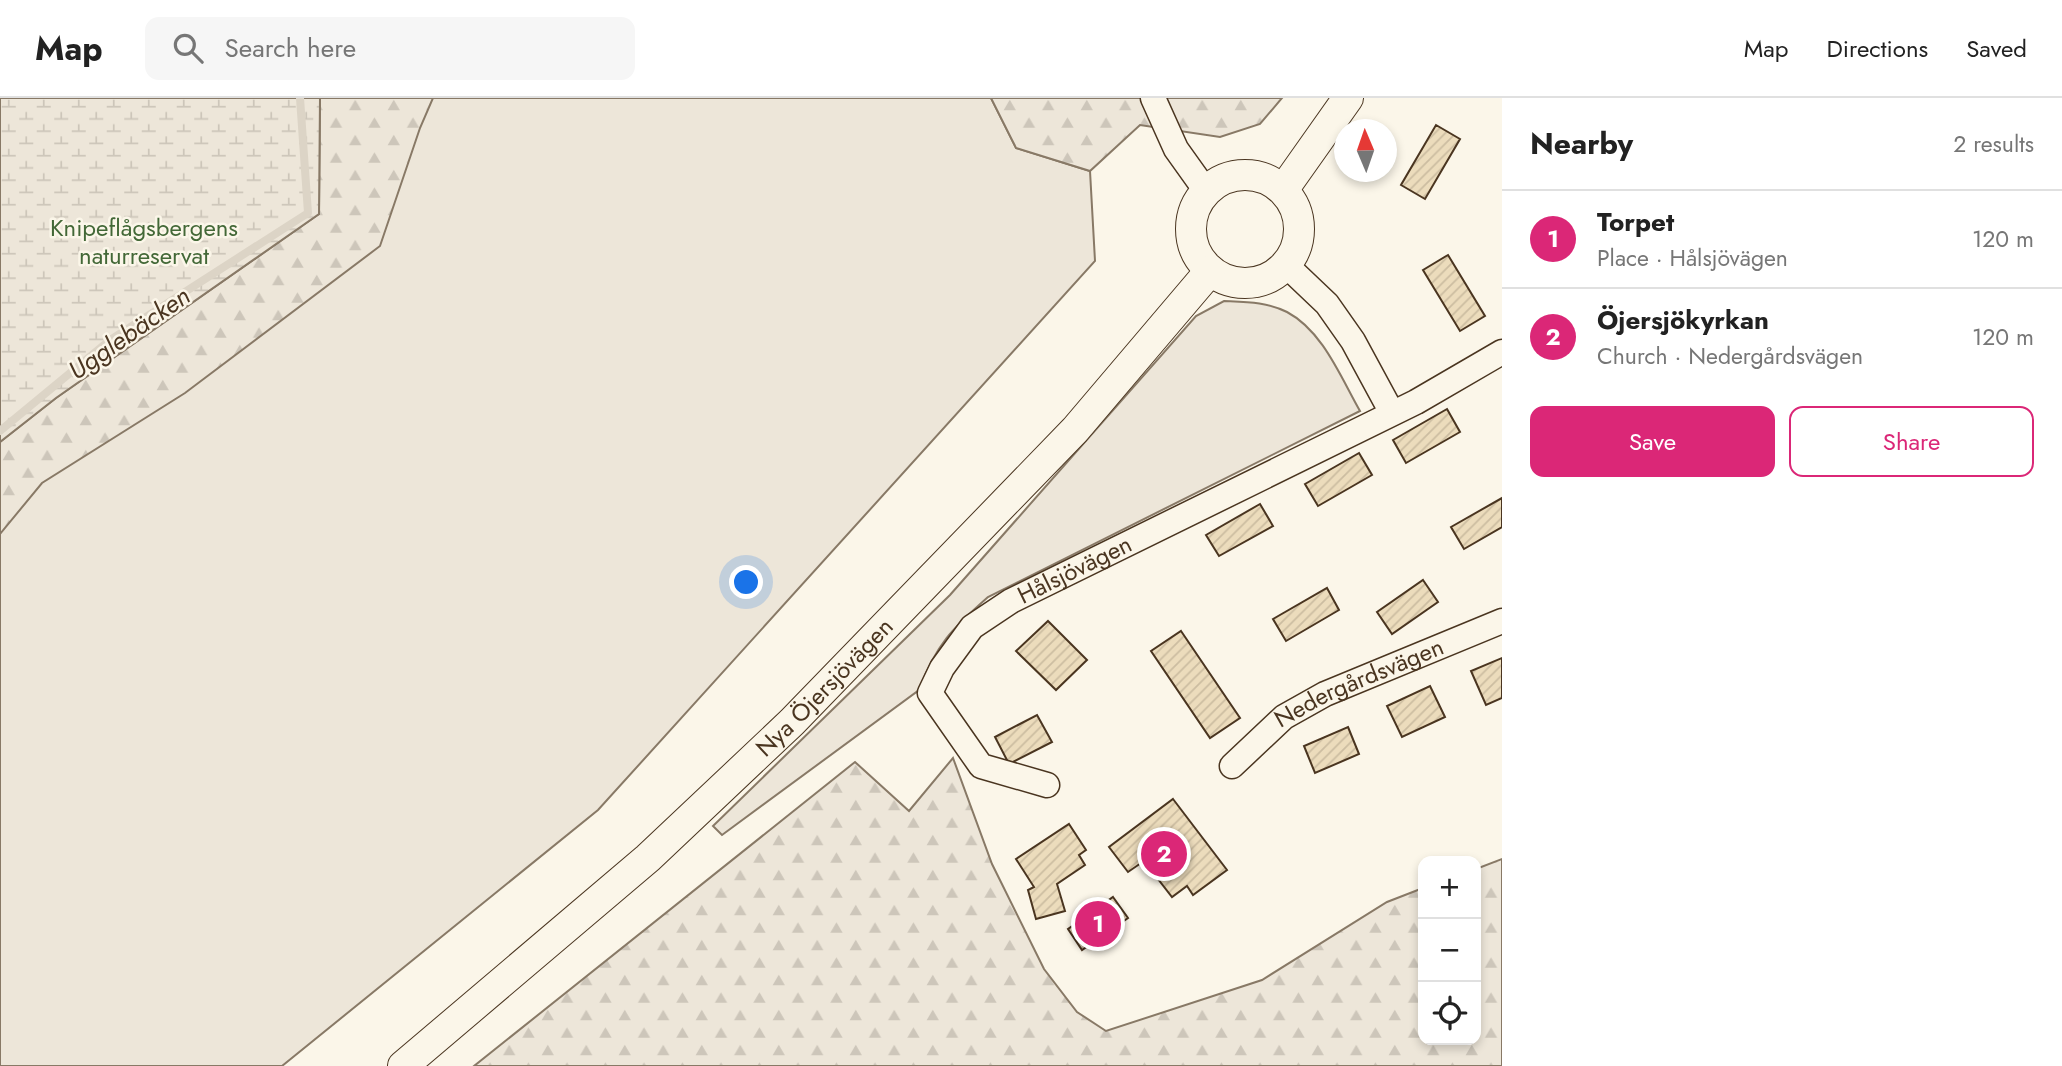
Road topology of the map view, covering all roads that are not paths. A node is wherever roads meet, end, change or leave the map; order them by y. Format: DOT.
graph roads {
  1 [pos="1153,98"];
  2 [pos="1348,98"];
  3 [pos="1283,190"];
  4 [pos="1206,191"];
  5 [pos="1286,265"];
  6 [pos="1210,271"];
  7 [pos="1502,352"];
  8 [pos="1392,413"];
  9 [pos="1502,621"];
  10 [pos="1232,766"];
  11 [pos="1047,785"];
  12 [pos="403,1066"];
  1 -- 4 [label="street"];
  2 -- 3 [label="street"];
  3 -- 4 [label="street"];
  3 -- 5 [label="street"];
  4 -- 6 [label="street"];
  5 -- 6 [label="street"];
  5 -- 8 [label="street"];
  6 -- 12 [label="street, Nya Öjersjövägen"];
  7 -- 8 [label="street, Hålsjövägen"];
  8 -- 11 [label="street, Hålsjövägen"];
  9 -- 10 [label="street, Nedergårdsvägen"];
}
